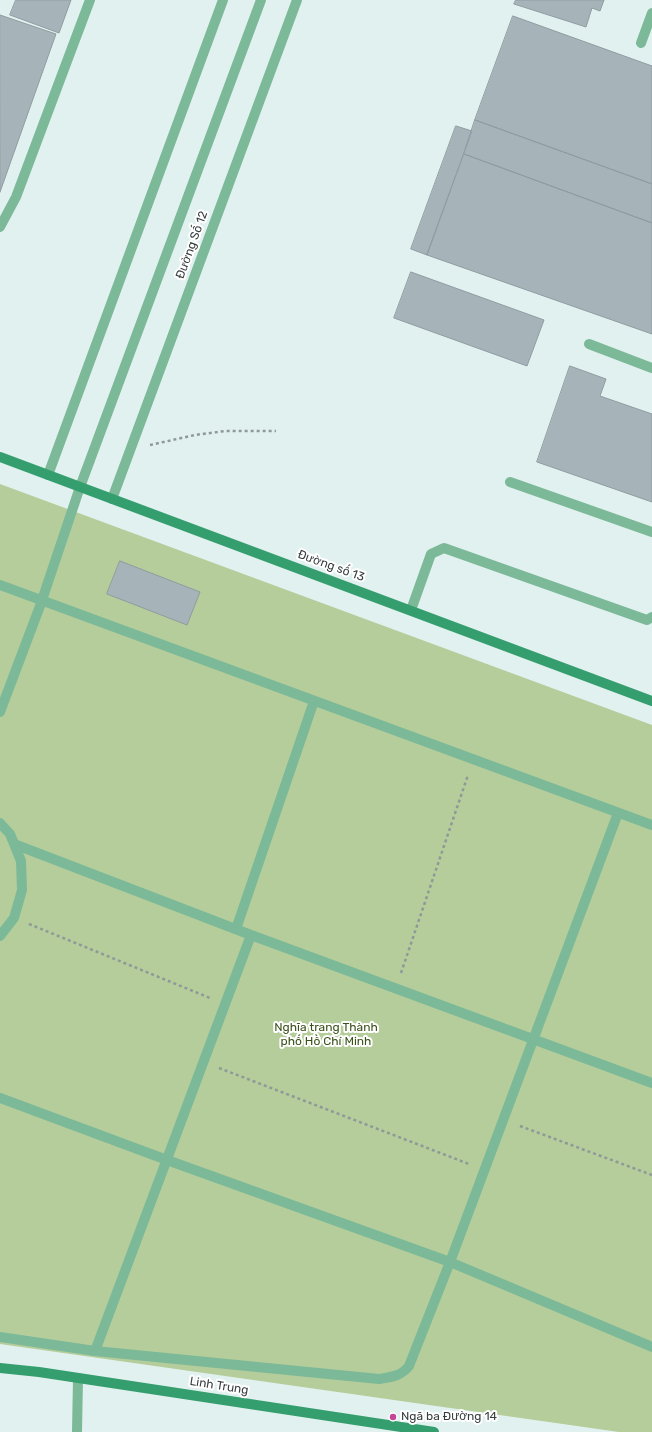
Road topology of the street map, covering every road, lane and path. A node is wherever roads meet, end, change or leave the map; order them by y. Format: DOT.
graph roads {
  1 [pos="90,0"];
  2 [pos="223,0"];
  3 [pos="261,0"];
  4 [pos="297,0"];
  5 [pos="652,13"];
  6 [pos="641,43"];
  7 [pos="0,227"];
  8 [pos="589,344"];
  9 [pos="652,368"];
  10 [pos="276,432"];
  11 [pos="145,446"];
  12 [pos="0,457"];
  13 [pos="48,475"];
  14 [pos="510,482"];
  15 [pos="80,487"];
  16 [pos="112,499"];
  17 [pos="652,532"];
  18 [pos="0,585"];
  19 [pos="42,601"];
  20 [pos="411,610"];
  21 [pos="652,617"];
  22 [pos="314,701"];
  23 [pos="652,701"];
  24 [pos="0,712"];
  25 [pos="473,759"];
  26 [pos="618,813"];
  27 [pos="0,823"];
  28 [pos="652,825"];
  29 [pos="14,844"];
  30 [pos="14,918"];
  31 [pos="236,929"];
  32 [pos="252,935"];
  33 [pos="0,936"];
  34 [pos="396,989"];
  35 [pos="226,1004"];
  36 [pos="533,1039"];
  37 [pos="204,1062"];
  38 [pos="652,1083"];
  39 [pos="0,1098"];
  40 [pos="503,1119"];
  41 [pos="167,1160"];
  42 [pos="484,1170"];
  43 [pos="652,1175"];
  44 [pos="450,1262"];
  45 [pos="0,1337"];
  46 [pos="652,1347"];
  47 [pos="95,1351"];
  48 [pos="0,1368"];
  49 [pos="78,1378"];
  50 [pos="77,1432"];
  51 [pos="434,1432"];
  1 -- 7 [label="street"];
  2 -- 13 [label="street"];
  3 -- 15 [label="street, Đường Số 12"];
  4 -- 16 [label="street, Đường Số 12"];
  5 -- 6 [label="street"];
  8 -- 9 [label="street"];
  10 -- 11 [label="path"];
  12 -- 13 [label="street, Đường số 13"];
  13 -- 15 [label="street, Đường số 13"];
  14 -- 17 [label="street"];
  15 -- 16 [label="street, Đường số 13"];
  15 -- 19 [label="street, Đường Số 12"];
  16 -- 20 [label="street, Đường số 13"];
  18 -- 19 [label="street"];
  19 -- 22 [label="street"];
  19 -- 24 [label="street, Đường Số 12"];
  20 -- 21 [label="street"];
  20 -- 23 [label="street, Đường số 13"];
  22 -- 25 [label="street"];
  22 -- 31 [label="street"];
  25 -- 26 [label="street"];
  25 -- 34 [label="path"];
  26 -- 28 [label="street"];
  26 -- 36 [label="street"];
  27 -- 29 [label="street"];
  29 -- 30 [label="street"];
  29 -- 31 [label="street"];
  30 -- 33 [label="street"];
  30 -- 35 [label="path"];
  31 -- 32 [label="street"];
  32 -- 34 [label="street"];
  32 -- 35 [label="street"];
  34 -- 36 [label="street"];
  35 -- 37 [label="street"];
  36 -- 38 [label="street"];
  36 -- 40 [label="street"];
  37 -- 41 [label="street"];
  37 -- 42 [label="path"];
  39 -- 41 [label="street"];
  40 -- 42 [label="street"];
  40 -- 43 [label="path"];
  41 -- 44 [label="street"];
  41 -- 47 [label="street"];
  42 -- 44 [label="street"];
  44 -- 46 [label="street"];
  44 -- 47 [label="street"];
  45 -- 47 [label="street"];
  48 -- 49 [label="street, Linh Trung"];
  49 -- 50 [label="street"];
  49 -- 51 [label="street, Linh Trung"];
}
